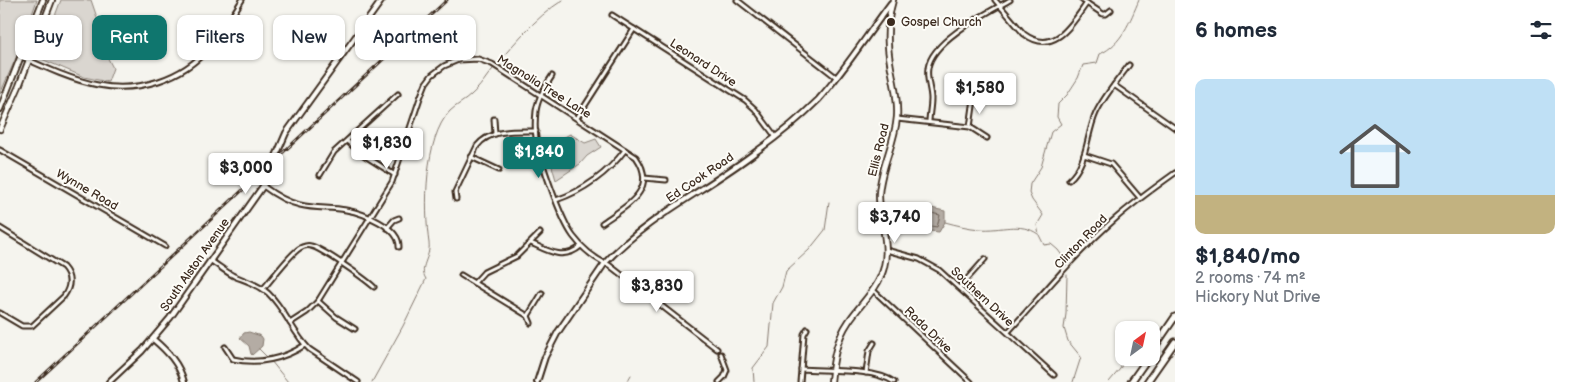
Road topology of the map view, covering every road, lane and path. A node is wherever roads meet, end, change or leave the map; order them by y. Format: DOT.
graph roads {
  1 [pos="44,0"];
  2 [pos="52,0"];
  3 [pos="242,0"];
  4 [pos="382,0"];
  5 [pos="737,0"];
  6 [pos="995,0"];
  7 [pos="1010,0"];
  8 [pos="1082,0"];
  9 [pos="893,1"];
  10 [pos="1087,3"];
  11 [pos="1000,6"];
  12 [pos="1111,10"];
  13 [pos="38,15"];
  14 [pos="46,15"];
  15 [pos="612,15"];
  16 [pos="634,29"];
  17 [pos="476,59"];
  18 [pos="21,60"];
  19 [pos="29,60"];
  20 [pos="458,60"];
  21 [pos="1129,64"];
  22 [pos="552,76"];
  23 [pos="836,78"];
  24 [pos="1114,85"];
  25 [pos="398,94"];
  26 [pos="977,96"];
  27 [pos="541,97"];
  28 [pos="0,109"];
  29 [pos="577,118"];
  30 [pos="494,119"];
  31 [pos="897,119"];
  32 [pos="929,122"];
  33 [pos="970,127"];
  34 [pos="1175,128"];
  35 [pos="0,129"];
  36 [pos="536,131"];
  37 [pos="495,134"];
  38 [pos="776,136"];
  39 [pos="987,138"];
  40 [pos="347,141"];
  41 [pos="0,150"];
  42 [pos="625,150"];
  43 [pos="1084,155"];
  44 [pos="471,157"];
  45 [pos="499,170"];
  46 [pos="1175,173"];
  47 [pos="320,175"];
  48 [pos="395,175"];
  49 [pos="644,178"];
  50 [pos="666,180"];
  51 [pos="1069,180"];
  52 [pos="263,186"];
  53 [pos="1140,198"];
  54 [pos="456,199"];
  55 [pos="556,200"];
  56 [pos="370,218"];
  57 [pos="399,218"];
  58 [pos="602,223"];
  59 [pos="0,228"];
  60 [pos="388,228"];
  61 [pos="540,233"];
  62 [pos="531,243"];
  63 [pos="165,246"];
  64 [pos="581,246"];
  65 [pos="399,247"];
  66 [pos="886,250"];
  67 [pos="985,259"];
  68 [pos="211,261"];
  69 [pos="605,263"];
  70 [pos="341,264"];
  71 [pos="461,275"];
  72 [pos="474,283"];
  73 [pos="374,287"];
  74 [pos="959,288"];
  75 [pos="263,289"];
  76 [pos="873,290"];
  77 [pos="542,294"];
  78 [pos="318,301"];
  79 [pos="0,313"];
  80 [pos="528,316"];
  81 [pos="1175,317"];
  82 [pos="290,323"];
  83 [pos="531,323"];
  84 [pos="354,329"];
  85 [pos="807,329"];
  86 [pos="1008,332"];
  87 [pos="153,339"];
  88 [pos="1160,339"];
  89 [pos="1175,342"];
  90 [pos="874,343"];
  91 [pos="305,345"];
  92 [pos="225,347"];
  93 [pos="717,349"];
  94 [pos="721,354"];
  95 [pos="1142,366"];
  96 [pos="801,369"];
  97 [pos="832,370"];
  98 [pos="866,373"];
  99 [pos="1054,375"];
  100 [pos="352,380"];
  101 [pos="109,382"];
  102 [pos="184,382"];
  103 [pos="358,382"];
  104 [pos="537,382"];
  105 [pos="719,382"];
  106 [pos="800,382"];
  107 [pos="831,382"];
  108 [pos="894,382"];
  109 [pos="971,382"];
  110 [pos="1131,382"];
  111 [pos="1148,382"];
  1 -- 13 [label="main road"];
  2 -- 14 [label="main road"];
  3 -- 19 [label="street"];
  4 -- 52 [label="street, South Alston Avenue"];
  5 -- 23 [label="street"];
  6 -- 11 [label="street"];
  7 -- 11 [label="street"];
  8 -- 10 [label="street"];
  9 -- 23 [label="street, Ed Cook Road"];
  9 -- 31 [label="main road, Ellis Road"];
  10 -- 11 [label="street"];
  10 -- 12 [label="street"];
  11 -- 32 [label="street"];
  15 -- 16 [label="street, Leonard Drive"];
  16 -- 29 [label="street"];
  16 -- 38 [label="street, Leonard Drive"];
  17 -- 27 [label="street, Magnolia Tree Lane"];
  18 -- 28 [label="main road"];
  19 -- 35 [label="main road"];
  20 -- 48 [label="street, Magnolia Tree Lane"];
  21 -- 24 [label="street"];
  22 -- 27 [label="street"];
  23 -- 38 [label="street, Ed Cook Road"];
  24 -- 34 [label="street"];
  24 -- 43 [label="street"];
  25 -- 40 [label="street"];
  26 -- 33 [label="street"];
  27 -- 29 [label="street, Magnolia Tree Lane"];
  27 -- 36 [label="street"];
  29 -- 42 [label="street, Magnolia Tree Lane"];
  30 -- 37 [label="street"];
  31 -- 32 [label="street"];
  31 -- 66 [label="main road, Ellis Road"];
  32 -- 33 [label="street"];
  33 -- 39 [label="street"];
  36 -- 37 [label="street"];
  36 -- 55 [label="street"];
  37 -- 44 [label="street"];
  38 -- 69 [label="street, Ed Cook Road"];
  40 -- 47 [label="street"];
  40 -- 48 [label="street"];
  41 -- 63 [label="street, Wynne Road"];
  42 -- 49 [label="street, Magnolia Tree Lane"];
  42 -- 55 [label="street"];
  43 -- 51 [label="street"];
  43 -- 53 [label="street"];
  44 -- 45 [label="street"];
  44 -- 54 [label="street"];
  46 -- 53 [label="street, Clinton Road"];
  48 -- 56 [label="street, Magnolia Tree Lane"];
  49 -- 50 [label="street"];
  49 -- 58 [label="street"];
  52 -- 56 [label="street"];
  52 -- 68 [label="street, South Alston Avenue"];
  53 -- 86 [label="street, Clinton Road"];
  55 -- 64 [label="street"];
  56 -- 60 [label="street"];
  56 -- 70 [label="street, Magnolia Tree Lane"];
  57 -- 60 [label="street"];
  59 -- 79 [label="street"];
  60 -- 65 [label="street"];
  61 -- 62 [label="street"];
  62 -- 64 [label="street"];
  62 -- 72 [label="street"];
  64 -- 69 [label="street"];
  66 -- 74 [label="street, Southern Drive"];
  66 -- 76 [label="main road, Ellis Road"];
  67 -- 74 [label="street"];
  68 -- 75 [label="street"];
  68 -- 87 [label="street, South Alston Avenue"];
  69 -- 93 [label="street"];
  69 -- 104 [label="street, Ed Cook Road"];
  70 -- 73 [label="street"];
  70 -- 75 [label="street"];
  70 -- 78 [label="street, Magnolia Tree Lane"];
  71 -- 72 [label="street"];
  72 -- 80 [label="street"];
  74 -- 86 [label="street, Southern Drive"];
  75 -- 82 [label="street"];
  76 -- 97 [label="main road, Ellis Road"];
  76 -- 109 [label="street, Rada Drive"];
  77 -- 80 [label="street"];
  78 -- 82 [label="street, Magnolia Tree Lane"];
  78 -- 84 [label="street"];
  80 -- 83 [label="street"];
  81 -- 88 [label="highway"];
  82 -- 91 [label="street"];
  85 -- 96 [label="street"];
  86 -- 99 [label="street, Southern Drive"];
  87 -- 101 [label="street, South Alston Avenue"];
  87 -- 102 [label="street"];
  89 -- 111 [label="highway"];
  90 -- 98 [label="street"];
  91 -- 92 [label="street"];
  91 -- 100 [label="street"];
  94 -- 105 [label="street"];
  95 -- 110 [label="highway"];
  96 -- 97 [label="street"];
  96 -- 106 [label="street"];
  97 -- 98 [label="street"];
  97 -- 107 [label="main road, Ellis Road"];
  98 -- 108 [label="street"];
  100 -- 103 [label="street"];
}
